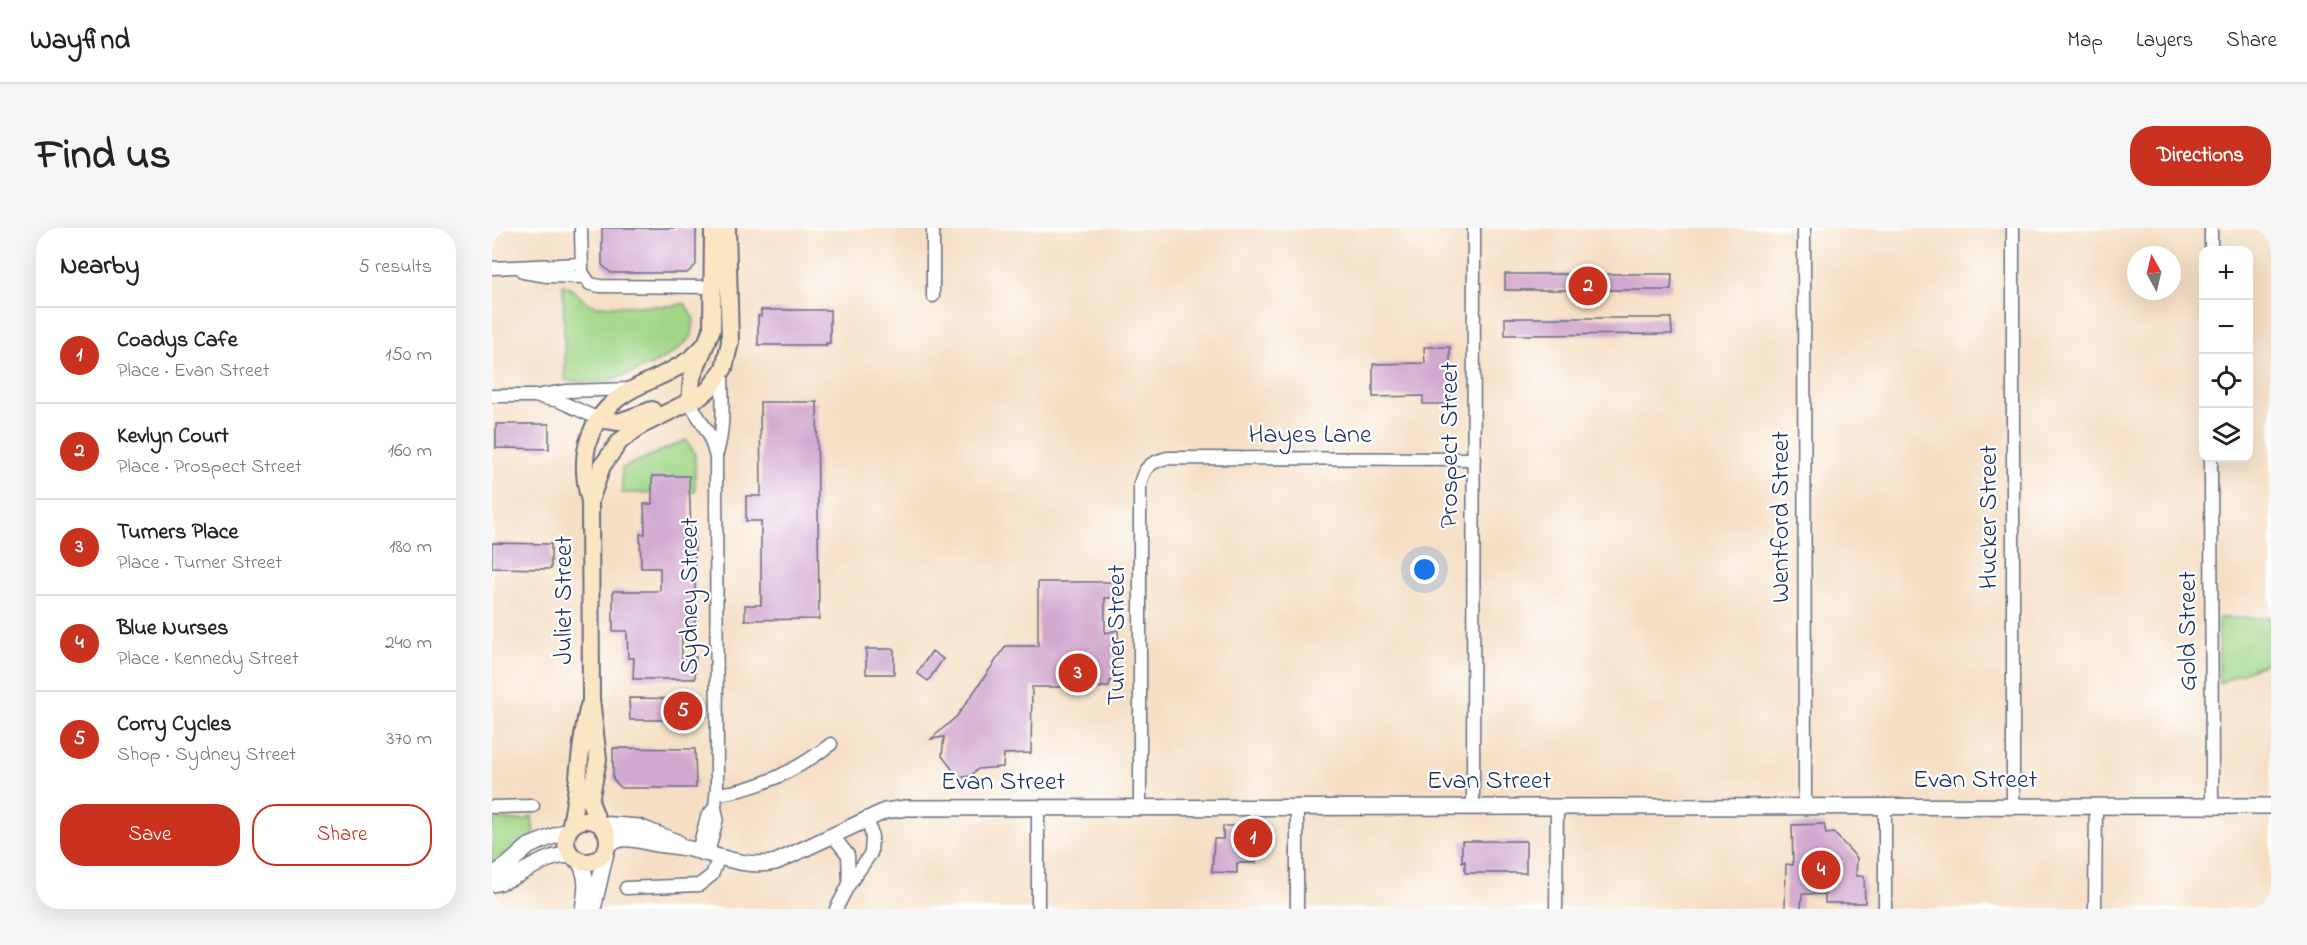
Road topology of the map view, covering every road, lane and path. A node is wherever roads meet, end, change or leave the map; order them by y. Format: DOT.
graph roads {
  1 [pos="581,228"];
  2 [pos="713,228"];
  3 [pos="727,228"];
  4 [pos="933,228"];
  5 [pos="1474,228"];
  6 [pos="1804,228"];
  7 [pos="2013,228"];
  8 [pos="2211,228"];
  9 [pos="2211,246"];
  10 [pos="495,268"];
  11 [pos="583,270"];
  12 [pos="720,289"];
  13 [pos="933,296"];
  14 [pos="707,342"];
  15 [pos="722,372"];
  16 [pos="634,388"];
  17 [pos="492,396"];
  18 [pos="534,396"];
  19 [pos="684,406"];
  20 [pos="599,419"];
  21 [pos="716,457"];
  22 [pos="1474,459"];
  23 [pos="2211,462"];
  24 [pos="1148,465"];
  25 [pos="590,501"];
  26 [pos="591,699"];
  27 [pos="831,744"];
  28 [pos="716,800"];
  29 [pos="1885,805"];
  30 [pos="2013,805"];
  31 [pos="2096,805"];
  32 [pos="2212,805"];
  33 [pos="533,806"];
  34 [pos="1473,806"];
  35 [pos="1557,806"];
  36 [pos="1805,806"];
  37 [pos="2271,806"];
  38 [pos="492,807"];
  39 [pos="1038,807"];
  40 [pos="1140,807"];
  41 [pos="1297,807"];
  42 [pos="868,819"];
  43 [pos="599,823"];
  44 [pos="569,829"];
  45 [pos="833,836"];
  46 [pos="608,846"];
  47 [pos="703,852"];
  48 [pos="575,858"];
  49 [pos="492,875"];
  50 [pos="492,884"];
  51 [pos="848,886"];
  52 [pos="626,888"];
  53 [pos="583,909"];
  54 [pos="593,909"];
  55 [pos="836,909"];
  56 [pos="1038,909"];
  57 [pos="1297,909"];
  58 [pos="1556,909"];
  59 [pos="1885,909"];
  60 [pos="2095,909"];
  1 -- 11 [label="street"];
  2 -- 12 [label="main road"];
  3 -- 12 [label="main road"];
  4 -- 13 [label="street"];
  5 -- 22 [label="street, Prospect Street"];
  6 -- 36 [label="street, Wentford Street"];
  7 -- 30 [label="street, Hucker Street"];
  8 -- 9 [label="street"];
  10 -- 11 [label="street"];
  11 -- 12 [label="street"];
  12 -- 14 [label="main road"];
  12 -- 15 [label="main road"];
  14 -- 16 [label="main road, Juliet Street"];
  14 -- 19 [label="main road"];
  15 -- 19 [label="main road"];
  15 -- 21 [label="street"];
  16 -- 18 [label="street"];
  16 -- 20 [label="main road, Juliet Street"];
  17 -- 18 [label="street"];
  18 -- 20 [label="street"];
  19 -- 20 [label="main road"];
  19 -- 21 [label="street"];
  19 -- 25 [label="main road, Juliet Street"];
  20 -- 25 [label="main road, Juliet Street"];
  21 -- 28 [label="street, Sydney Street"];
  22 -- 24 [label="street, Hayes Lane"];
  22 -- 34 [label="street, Prospect Street"];
  23 -- 32 [label="street, Gold Street"];
  24 -- 40 [label="street, Turner Street"];
  25 -- 26 [label="main road, Juliet Street"];
  26 -- 43 [label="main road, Juliet Street"];
  26 -- 44 [label="main road, Juliet Street"];
  27 -- 28 [label="street"];
  28 -- 47 [label="street, Sydney Street"];
  29 -- 30 [label="street, Evan Street"];
  29 -- 36 [label="street, Evan Street"];
  29 -- 59 [label="street"];
  30 -- 31 [label="street, Evan Street"];
  31 -- 32 [label="street, Evan Street"];
  31 -- 60 [label="street"];
  32 -- 37 [label="street, Evan Street"];
  33 -- 38 [label="street"];
  34 -- 35 [label="street, Evan Street"];
  34 -- 41 [label="street, Evan Street"];
  35 -- 36 [label="street, Evan Street"];
  35 -- 58 [label="street"];
  39 -- 40 [label="street, Evan Street"];
  39 -- 42 [label="street, Evan Street"];
  39 -- 56 [label="street"];
  40 -- 41 [label="street, Evan Street"];
  41 -- 57 [label="street"];
  42 -- 45 [label="street, Evan Street"];
  42 -- 51 [label="street"];
  43 -- 44 [label="main road"];
  43 -- 46 [label="main road"];
  43 -- 47 [label="street, Evan Street"];
  44 -- 48 [label="main road"];
  44 -- 49 [label="street"];
  45 -- 47 [label="street, Evan Street"];
  45 -- 51 [label="street"];
  46 -- 47 [label="street, Evan Street"];
  46 -- 48 [label="main road"];
  46 -- 54 [label="street"];
  47 -- 52 [label="street"];
  48 -- 50 [label="street"];
  48 -- 53 [label="street"];
  51 -- 55 [label="street"];
}
